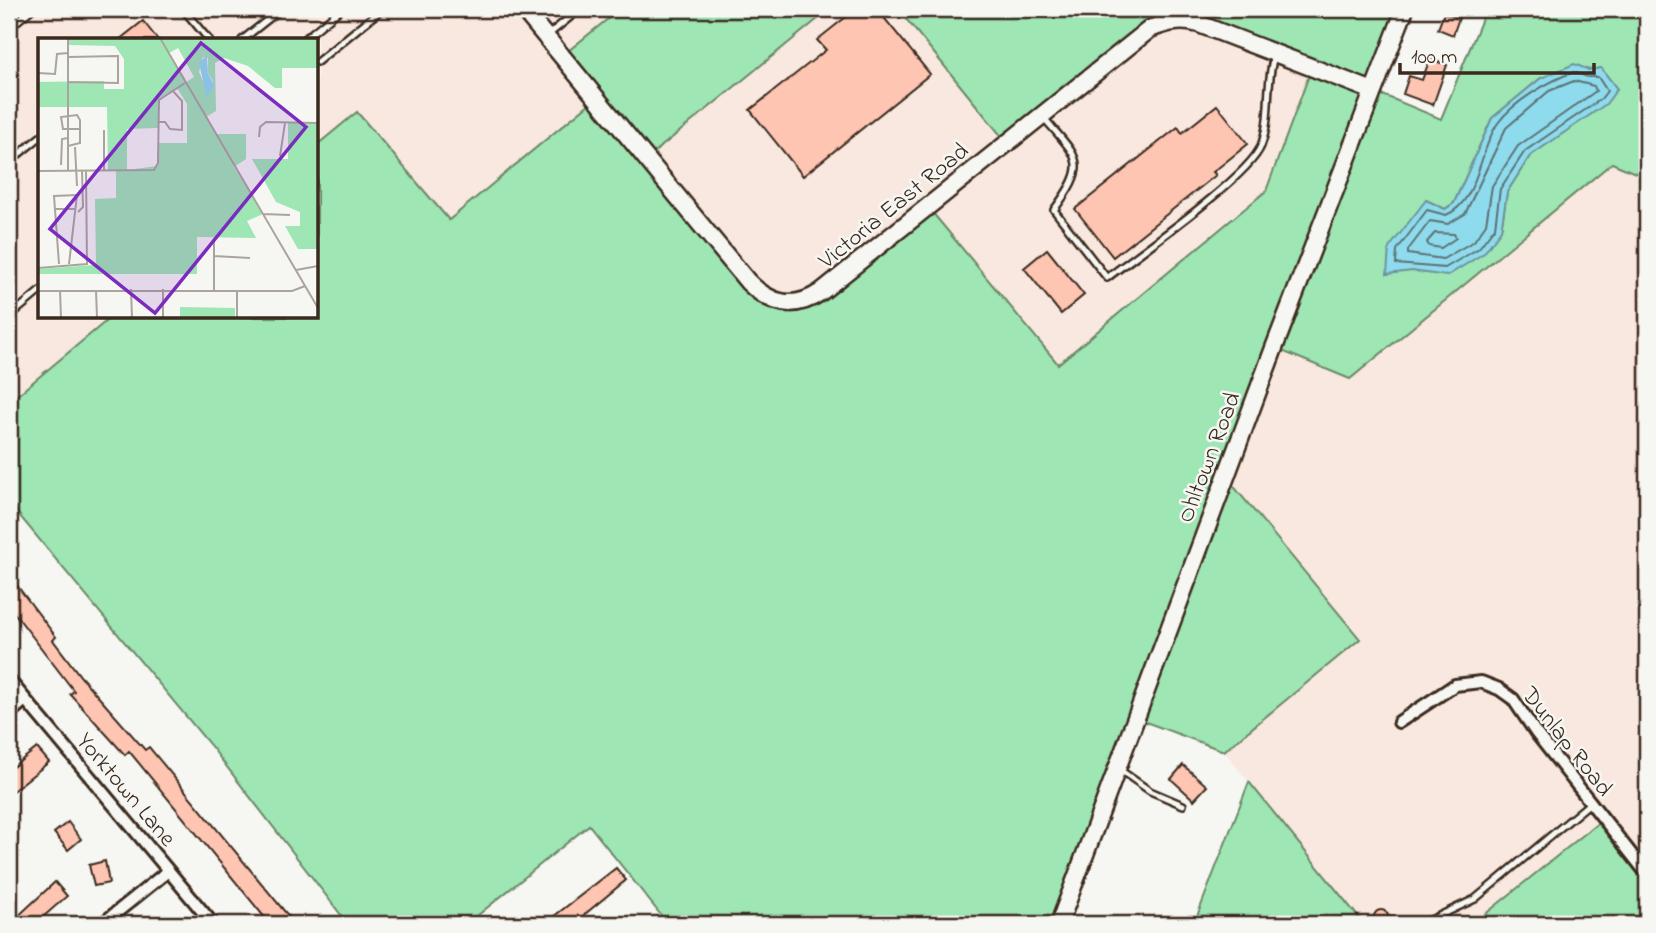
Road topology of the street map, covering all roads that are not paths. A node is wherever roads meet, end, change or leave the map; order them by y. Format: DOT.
graph roads {
  1 [pos="32,9"];
  2 [pos="183,9"];
  3 [pos="281,9"];
  4 [pos="341,9"];
  5 [pos="382,9"];
  6 [pos="523,9"];
  7 [pos="580,9"];
  8 [pos="1405,9"];
  9 [pos="9,28"];
  10 [pos="546,37"];
  11 [pos="207,38"];
  12 [pos="245,38"];
  13 [pos="305,38"];
  14 [pos="1275,53"];
  15 [pos="318,61"];
  16 [pos="1373,91"];
  17 [pos="1042,115"];
  18 [pos="38,139"];
  19 [pos="9,162"];
  20 [pos="38,293"];
  21 [pos="9,317"];
  22 [pos="9,680"];
  23 [pos="25,700"];
  24 [pos="9,713"];
  25 [pos="1399,722"];
  26 [pos="1117,768"];
  27 [pos="1590,803"];
  28 [pos="1183,805"];
  29 [pos="168,871"];
  30 [pos="1647,874"];
  31 [pos="103,924"];
  32 [pos="213,924"];
  33 [pos="1059,924"];
  34 [pos="1422,924"];
  1 -- 9 [label="lane"];
  2 -- 11 [label="lane"];
  3 -- 12 [label="lane"];
  4 -- 13 [label="lane"];
  5 -- 15 [label="lane"];
  6 -- 10 [label="street, Victoria East Road"];
  7 -- 10 [label="lane"];
  8 -- 16 [label="street, Ohltown Road"];
  10 -- 17 [label="street, Victoria East Road"];
  14 -- 16 [label="street, Victoria East Road"];
  14 -- 17 [label="street, Victoria East Road"];
  14 -- 17 [label="lane"];
  16 -- 26 [label="street, Ohltown Road"];
  18 -- 19 [label="lane"];
  20 -- 21 [label="lane"];
  22 -- 23 [label="street, Yorktown Lane"];
  23 -- 24 [label="street"];
  23 -- 29 [label="street, Yorktown Lane"];
  25 -- 27 [label="street, Dunlap Road"];
  26 -- 28 [label="lane"];
  26 -- 33 [label="street, Ohltown Road"];
  27 -- 30 [label="street, Dunlap Road"];
  27 -- 34 [label="lane"];
  29 -- 31 [label="street"];
  29 -- 32 [label="street, Yorktown Lane"];
}
